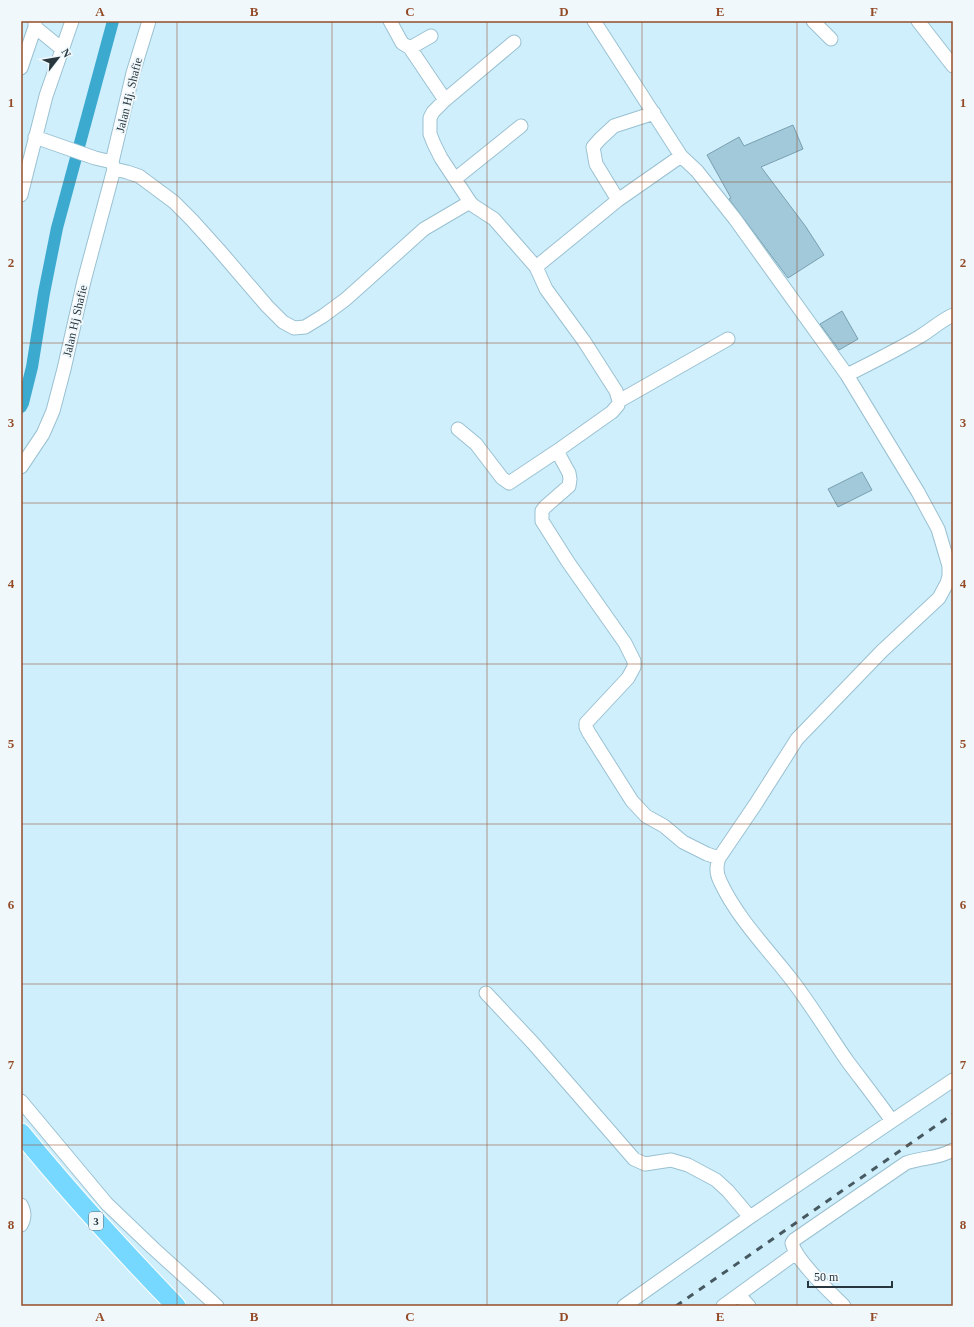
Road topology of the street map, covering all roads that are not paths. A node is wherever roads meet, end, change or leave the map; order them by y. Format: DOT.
graph roads {
  1 [pos="72,21"];
  2 [pos="149,21"];
  3 [pos="390,21"];
  4 [pos="594,21"];
  5 [pos="813,21"];
  6 [pos="918,21"];
  7 [pos="35,24"];
  8 [pos="431,36"];
  9 [pos="831,39"];
  10 [pos="514,42"];
  11 [pos="410,48"];
  12 [pos="62,49"];
  13 [pos="953,66"];
  14 [pos="21,68"];
  15 [pos="445,100"];
  16 [pos="654,112"];
  17 [pos="521,126"];
  18 [pos="41,138"];
  19 [pos="681,156"];
  20 [pos="113,166"];
  21 [pos="456,179"];
  22 [pos="21,195"];
  23 [pos="618,200"];
  24 [pos="470,202"];
  25 [pos="536,267"];
  26 [pos="953,316"];
  27 [pos="728,339"];
  28 [pos="847,375"];
  29 [pos="619,401"];
  30 [pos="458,429"];
  31 [pos="557,451"];
  32 [pos="21,467"];
  33 [pos="719,858"];
  34 [pos="486,993"];
  35 [pos="953,1080"];
  36 [pos="21,1102"];
  37 [pos="892,1121"];
  38 [pos="21,1133"];
  39 [pos="953,1150"];
  40 [pos="21,1205"];
  41 [pos="750,1217"];
  42 [pos="21,1225"];
  43 [pos="796,1254"];
  44 [pos="739,1295"];
  45 [pos="176,1306"];
  46 [pos="216,1306"];
  47 [pos="624,1306"];
  48 [pos="723,1306"];
  49 [pos="749,1306"];
  50 [pos="844,1306"];
  1 -- 12 [label="street"];
  2 -- 20 [label="street, Jalan Hj. Shafie"];
  3 -- 11 [label="street"];
  4 -- 16 [label="street"];
  5 -- 9 [label="street"];
  6 -- 13 [label="street"];
  7 -- 12 [label="street"];
  7 -- 14 [label="street"];
  8 -- 11 [label="street"];
  10 -- 15 [label="street"];
  11 -- 15 [label="street"];
  12 -- 18 [label="street"];
  15 -- 21 [label="street"];
  16 -- 19 [label="street"];
  16 -- 23 [label="street"];
  17 -- 21 [label="street"];
  18 -- 20 [label="street"];
  18 -- 22 [label="street"];
  19 -- 23 [label="street"];
  19 -- 28 [label="street"];
  20 -- 24 [label="street"];
  20 -- 32 [label="street, Jalan Hj Shafie"];
  21 -- 24 [label="street"];
  23 -- 25 [label="street"];
  24 -- 25 [label="street"];
  25 -- 29 [label="street"];
  26 -- 28 [label="street"];
  27 -- 29 [label="street"];
  28 -- 33 [label="street"];
  29 -- 31 [label="street"];
  30 -- 31 [label="street"];
  31 -- 33 [label="street"];
  33 -- 37 [label="street"];
  34 -- 41 [label="street"];
  35 -- 37 [label="street"];
  36 -- 46 [label="street"];
  37 -- 41 [label="street"];
  38 -- 45 [label="highway, 3"];
  39 -- 43 [label="street"];
  40 -- 42 [label="street"];
  41 -- 47 [label="street"];
  43 -- 44 [label="street"];
  43 -- 50 [label="street"];
  44 -- 48 [label="street"];
  44 -- 49 [label="street"];
}
